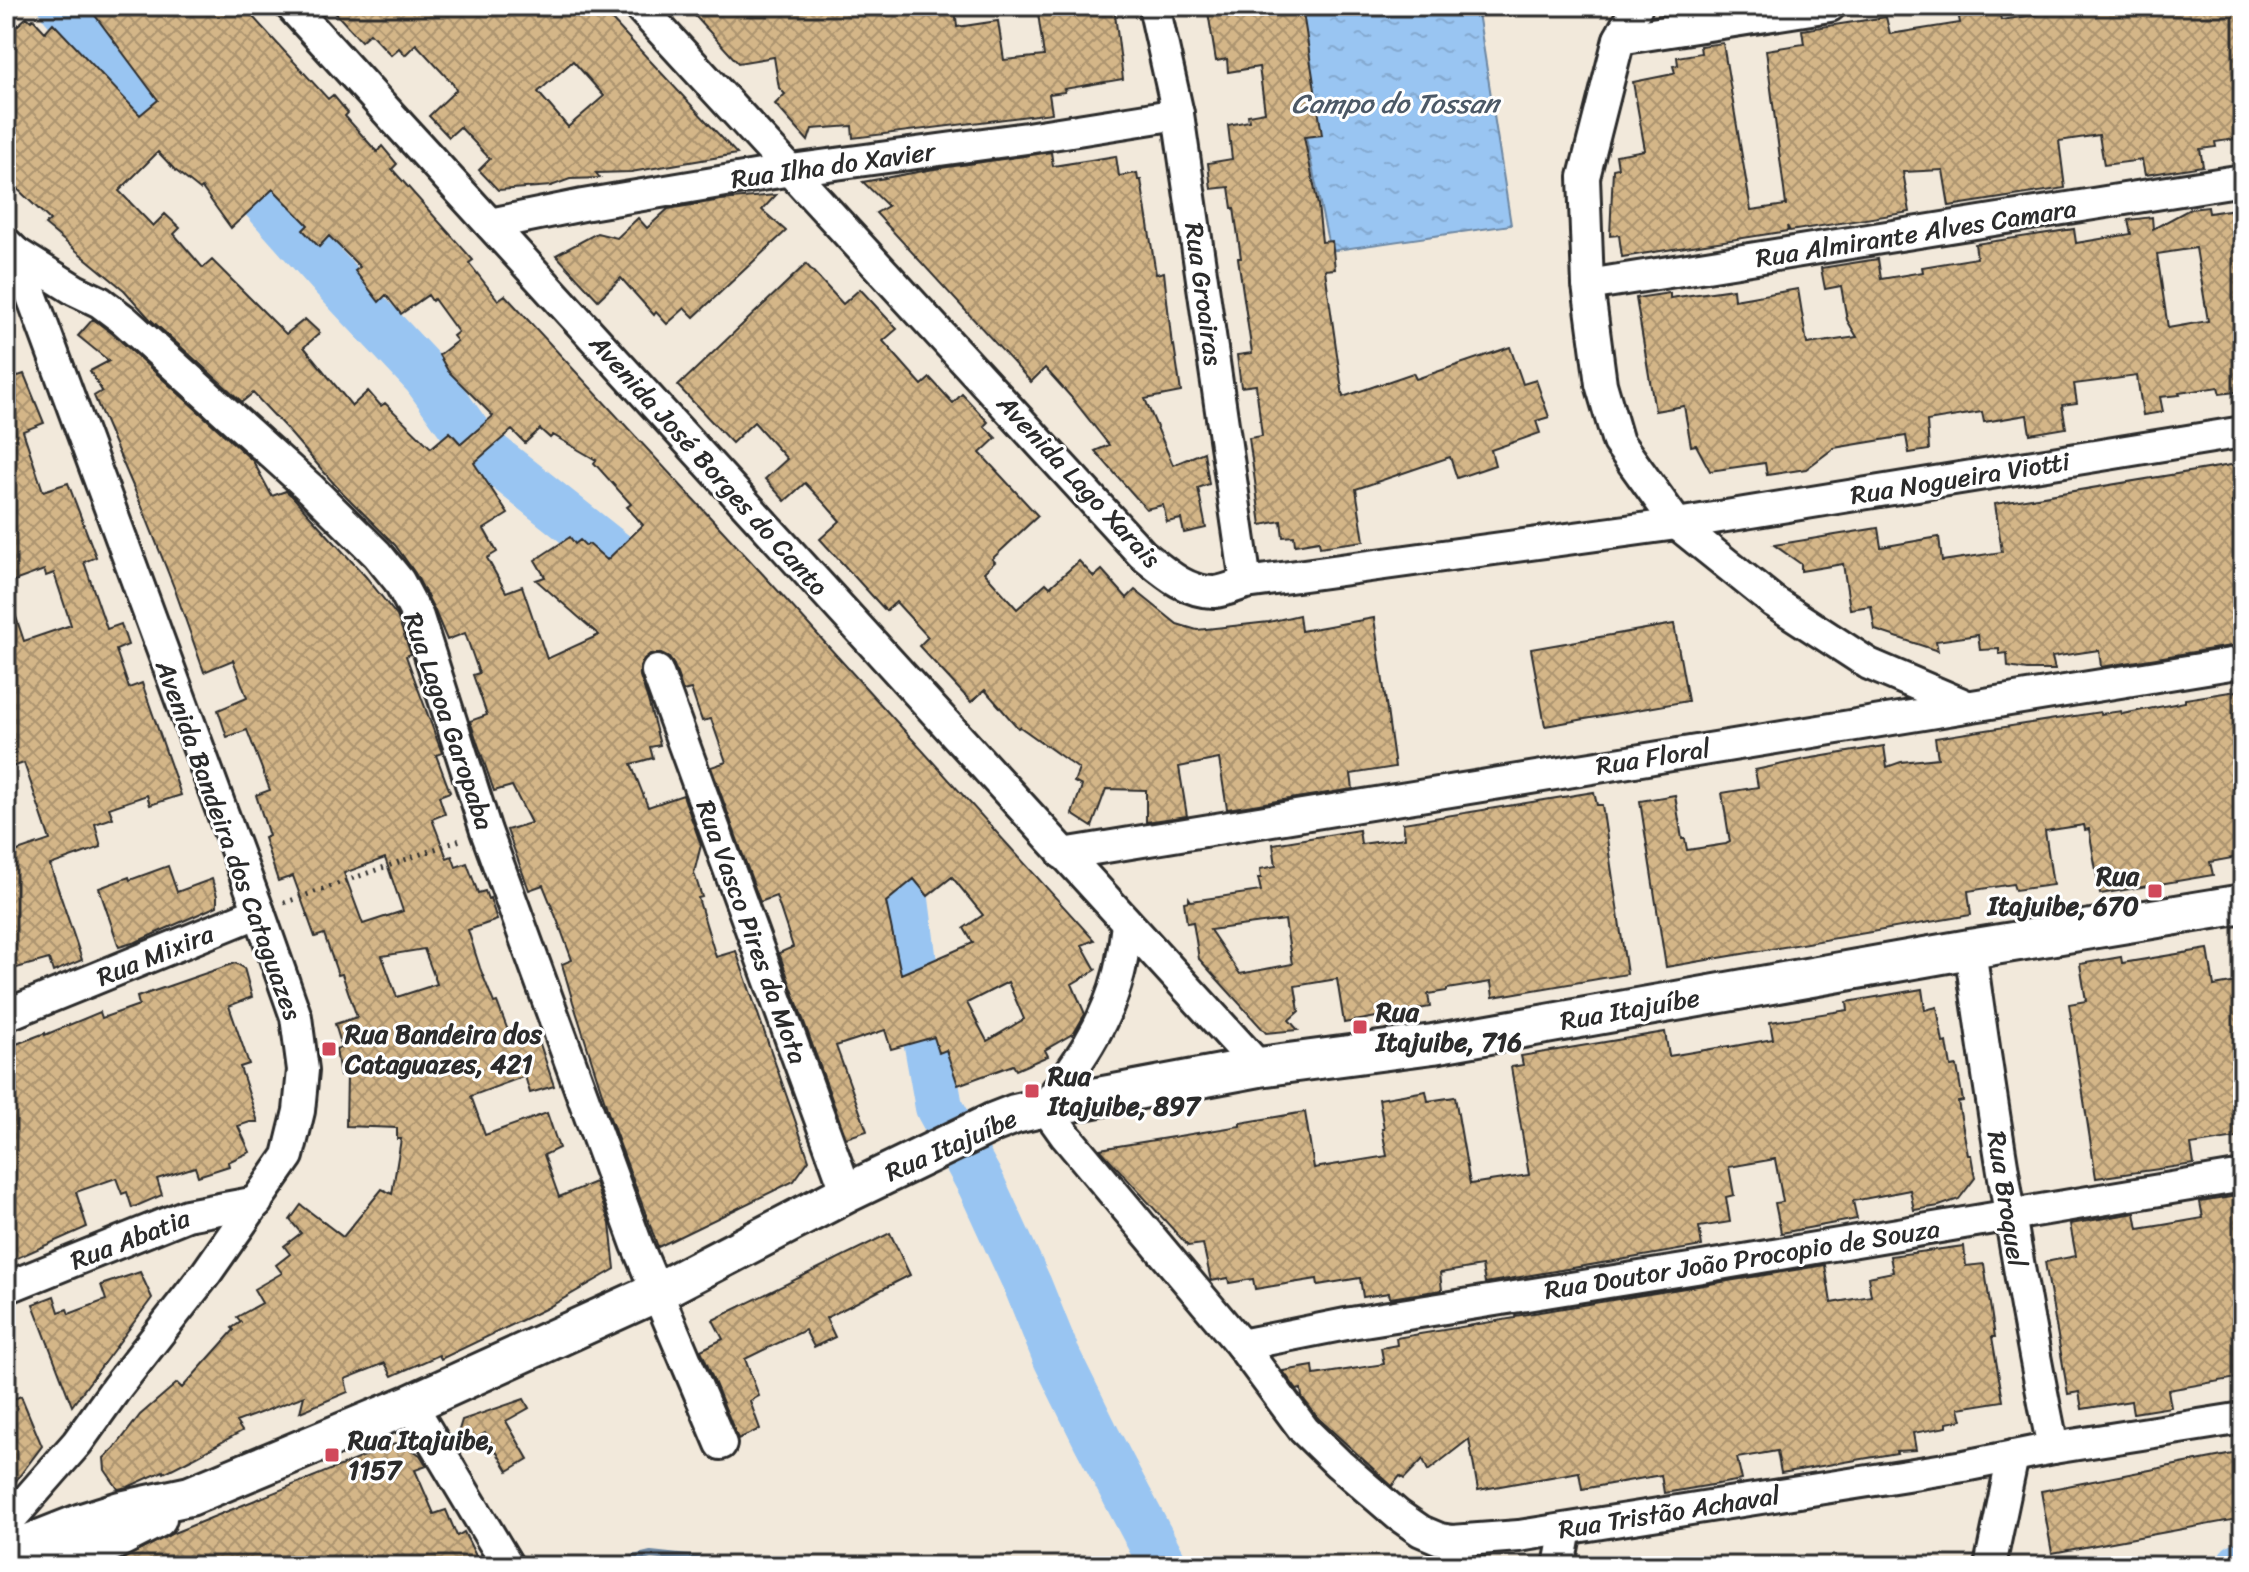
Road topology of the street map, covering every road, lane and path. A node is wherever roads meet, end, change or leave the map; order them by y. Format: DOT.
graph roads {
  1 [pos="291,6"];
  2 [pos="639,6"];
  3 [pos="1154,6"];
  4 [pos="1637,6"];
  5 [pos="1830,6"];
  6 [pos="1619,39"];
  7 [pos="1178,114"];
  8 [pos="791,170"];
  9 [pos="2243,180"];
  10 [pos="490,224"];
  11 [pos="11,248"];
  12 [pos="1588,285"];
  13 [pos="2243,432"];
  14 [pos="1677,524"];
  15 [pos="1246,583"];
  16 [pos="2243,662"];
  17 [pos="657,671"];
  18 [pos="1967,706"];
  19 [pos="486,831"];
  20 [pos="1063,854"];
  21 [pos="2243,904"];
  22 [pos="259,912"];
  23 [pos="1127,924"];
  24 [pos="1970,949"];
  25 [pos="6,1015"];
  26 [pos="1259,1067"];
  27 [pos="1045,1107"];
  28 [pos="2243,1176"];
  29 [pos="847,1193"];
  30 [pos="257,1202"];
  31 [pos="2010,1215"];
  32 [pos="6,1288"];
  33 [pos="657,1292"];
  34 [pos="1241,1345"];
  35 [pos="411,1404"];
  36 [pos="2243,1418"];
  37 [pos="721,1444"];
  38 [pos="2053,1448"];
  39 [pos="2013,1456"];
  40 [pos="1566,1529"];
  41 [pos="21,1551"];
  42 [pos="508,1566"];
  43 [pos="1559,1566"];
  44 [pos="1990,1566"];
  1 -- 10 [label="street, Avenida José Borges do Canto"];
  2 -- 8 [label="street, Avenida Lago Xarais"];
  3 -- 7 [label="street, Rua Groairas"];
  4 -- 6 [label="street"];
  5 -- 6 [label="street"];
  6 -- 12 [label="street"];
  7 -- 8 [label="street, Rua Ilha do Xavier"];
  7 -- 15 [label="street, Rua Groairas"];
  8 -- 10 [label="street, Rua Ilha do Xavier"];
  8 -- 15 [label="street, Avenida Lago Xarais"];
  9 -- 12 [label="street, Rua Almirante Alves Camara"];
  10 -- 20 [label="street, Avenida José Borges do Canto"];
  11 -- 19 [label="street, Rua Lagoa Garopaba"];
  11 -- 22 [label="street, Avenida Bandeira dos Cataguazes"];
  12 -- 14 [label="street"];
  13 -- 14 [label="street, Rua Nogueira Viotti"];
  14 -- 15 [label="street, Avenida Lago Xarais"];
  14 -- 18 [label="street"];
  16 -- 18 [label="street, Rua Floral"];
  17 -- 29 [label="street, Rua Vasco Pires da Mota"];
  18 -- 20 [label="street, Rua Floral"];
  19 -- 22 [label="path"];
  19 -- 33 [label="street, Rua Lagoa Garopaba"];
  20 -- 23 [label="street, Avenida José Borges do Canto"];
  21 -- 24 [label="main road, Rua Itajuíbe"];
  22 -- 25 [label="street, Rua Mixira"];
  22 -- 30 [label="street, Avenida Bandeira dos Cataguazes"];
  23 -- 26 [label="street, Avenida José Borges do Canto"];
  23 -- 27 [label="street"];
  24 -- 26 [label="main road, Rua Itajuíbe"];
  24 -- 31 [label="street, Rua Broquel"];
  26 -- 27 [label="main road, Rua Itajuíbe"];
  27 -- 29 [label="main road, Rua Itajuíbe"];
  27 -- 34 [label="street, Rua Tristão Achaval"];
  28 -- 31 [label="street, Rua Doutor João Procopio de Souza"];
  29 -- 33 [label="main road, Rua Itajuíbe"];
  30 -- 32 [label="street, Rua Abatia"];
  30 -- 41 [label="street, Avenida Bandeira dos Cataguazes"];
  31 -- 34 [label="street, Rua Doutor João Procopio de Souza"];
  31 -- 38 [label="street, Rua Broquel"];
  33 -- 35 [label="main road, Rua Itajuíbe"];
  33 -- 37 [label="street, Rua Lagoa Garopaba"];
  34 -- 40 [label="street, Rua Tristão Achaval"];
  35 -- 41 [label="main road, Rua Itajuíbe"];
  35 -- 42 [label="street"];
  36 -- 38 [label="street, Rua Tristão Achaval"];
  38 -- 39 [label="street, Rua Tristão Achaval"];
  39 -- 40 [label="street, Rua Tristão Achaval"];
  39 -- 44 [label="street"];
  40 -- 43 [label="street"];
}
